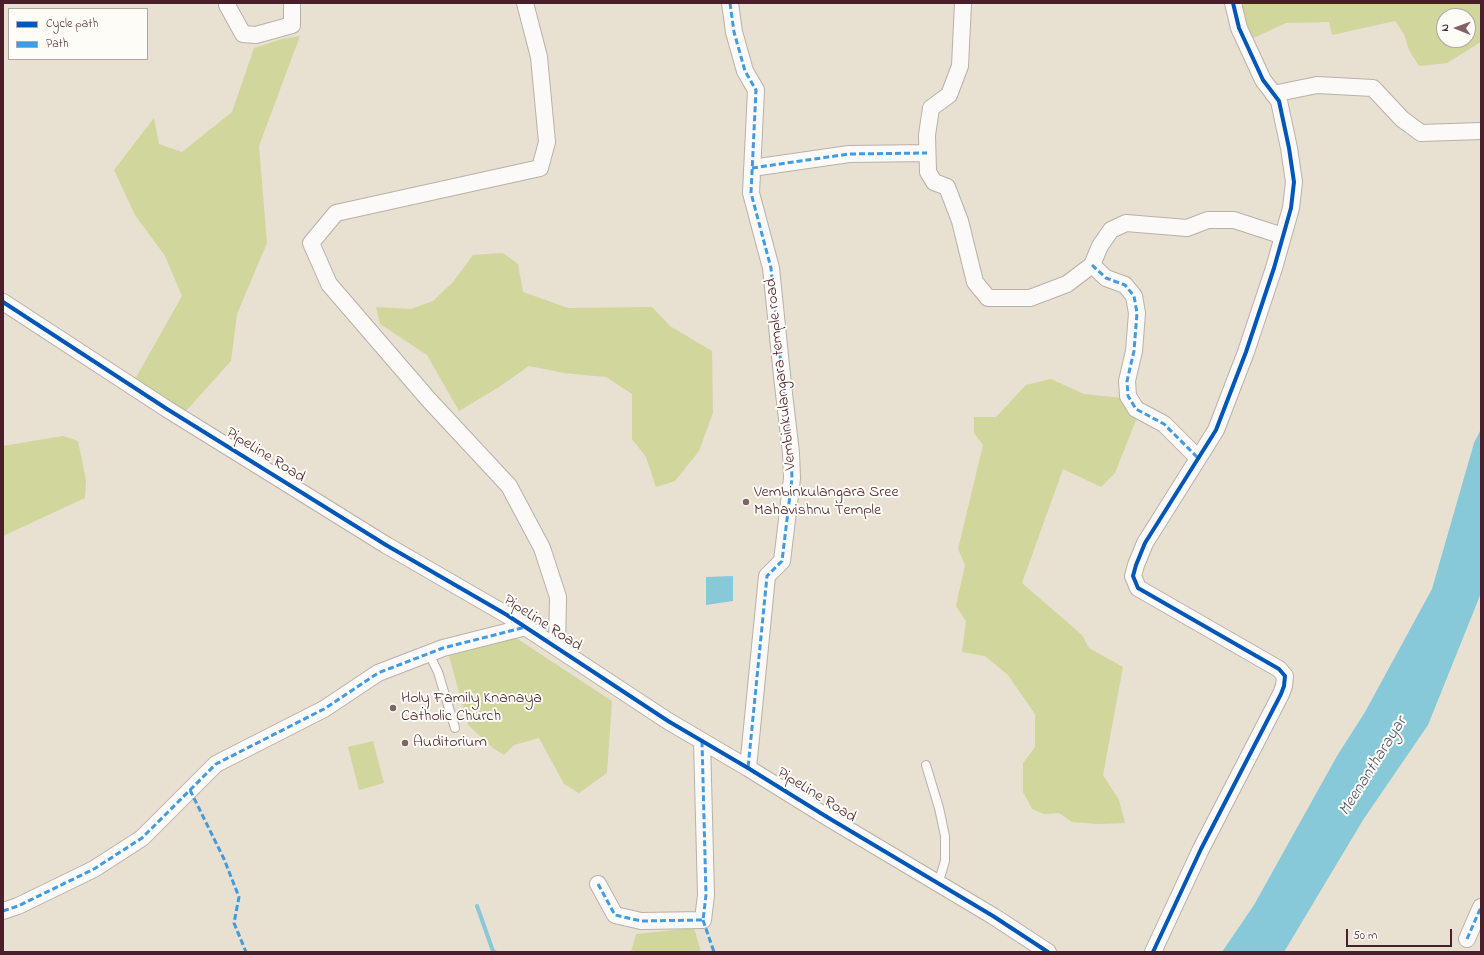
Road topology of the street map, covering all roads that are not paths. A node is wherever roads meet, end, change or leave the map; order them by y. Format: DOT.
graph roads {
  1 [pos="292,3"];
  2 [pos="525,3"];
  3 [pos="730,3"];
  4 [pos="963,3"];
  5 [pos="1233,3"];
  6 [pos="227,5"];
  7 [pos="1273,94"];
  8 [pos="1481,131"];
  9 [pos="927,153"];
  10 [pos="752,168"];
  11 [pos="1283,236"];
  12 [pos="1092,265"];
  13 [pos="3,302"];
  14 [pos="1198,458"];
  15 [pos="526,627"];
  16 [pos="557,648"];
  17 [pos="429,654"];
  18 [pos="455,728"];
  19 [pos="702,741"];
  20 [pos="926,765"];
  21 [pos="748,768"];
  22 [pos="598,884"];
  23 [pos="938,884"];
  24 [pos="1481,907"];
  25 [pos="3,911"];
  26 [pos="1467,939"];
  27 [pos="1048,952"];
  28 [pos="1153,952"];
  1 -- 6 [label="street"];
  2 -- 16 [label="street"];
  3 -- 10 [label="street, Vembinkulangara temple road"];
  4 -- 9 [label="street"];
  5 -- 7 [label="street"];
  7 -- 8 [label="street"];
  7 -- 11 [label="street"];
  9 -- 10 [label="street"];
  9 -- 12 [label="street"];
  10 -- 21 [label="street, Vembinkulangara temple road"];
  11 -- 12 [label="street"];
  11 -- 14 [label="street"];
  12 -- 14 [label="street"];
  13 -- 15 [label="street, PipeLine Road"];
  14 -- 28 [label="street"];
  15 -- 16 [label="street, PipeLine Road"];
  15 -- 17 [label="street"];
  16 -- 19 [label="street, PipeLine Road"];
  17 -- 18 [label="lane"];
  17 -- 25 [label="street"];
  19 -- 21 [label="street, PipeLine Road"];
  19 -- 22 [label="street"];
  20 -- 23 [label="lane"];
  21 -- 23 [label="street, PipeLine Road"];
  23 -- 27 [label="street, PipeLine Road"];
  24 -- 26 [label="street"];
}
